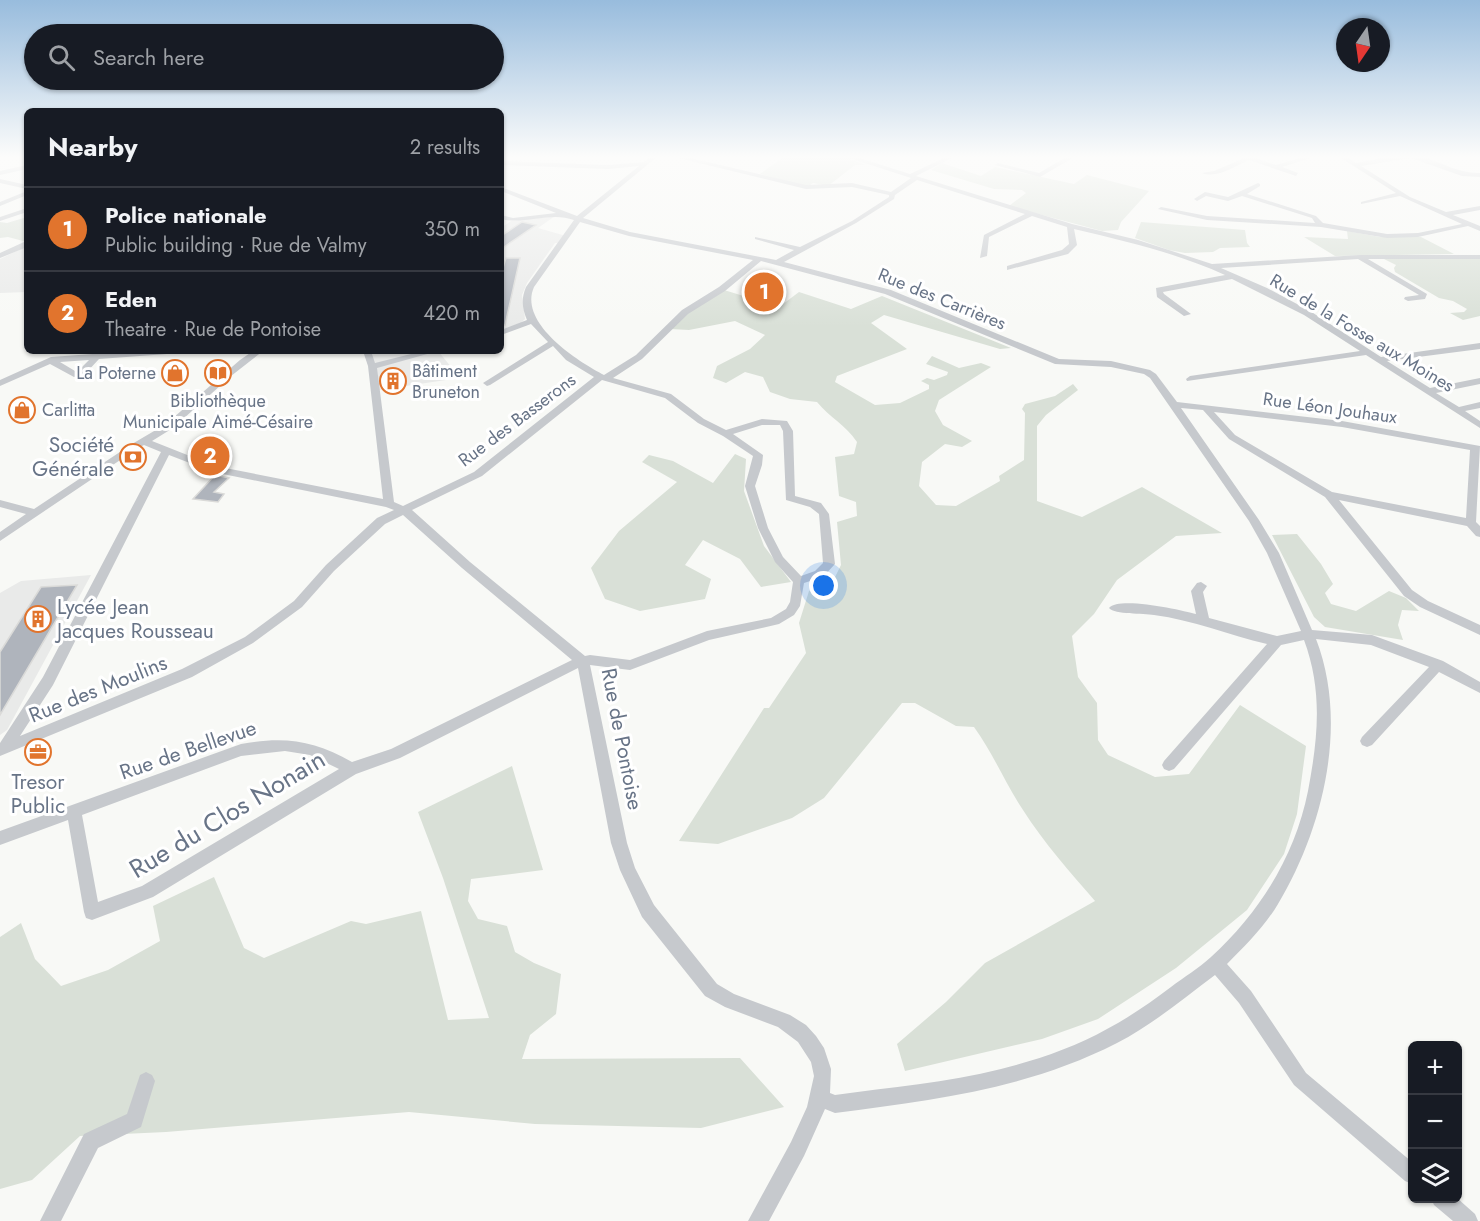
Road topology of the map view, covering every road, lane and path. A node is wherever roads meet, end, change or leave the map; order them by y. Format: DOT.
graph roads {
  1 [pos="18,213"];
  2 [pos="585,213"];
  3 [pos="867,213"];
  4 [pos="1028,213"];
  5 [pos="1181,213"];
  6 [pos="1301,213"];
  7 [pos="1451,213"];
  8 [pos="564,214"];
  9 [pos="1031,214"];
  10 [pos="1445,214"];
  11 [pos="504,218"];
  12 [pos="0,219"];
  13 [pos="578,219"];
  14 [pos="1469,224"];
  15 [pos="1321,225"];
  16 [pos="1070,226"];
  17 [pos="1480,229"];
  18 [pos="757,238"];
  19 [pos="24,245"];
  20 [pos="802,250"];
  21 [pos="0,256"];
  22 [pos="983,256"];
  23 [pos="1360,257"];
  24 [pos="1480,257"];
  25 [pos="760,258"];
  26 [pos="777,262"];
  27 [pos="1211,266"];
  28 [pos="1010,268"];
  29 [pos="1234,276"];
  30 [pos="1408,299"];
  31 [pos="1187,314"];
  32 [pos="532,321"];
  33 [pos="504,332"];
  34 [pos="552,343"];
  35 [pos="1480,346"];
  36 [pos="1370,352"];
  37 [pos="58,354"];
  38 [pos="131,354"];
  39 [pos="254,354"];
  40 [pos="368,354"];
  41 [pos="422,354"];
  42 [pos="96,357"];
  43 [pos="1382,359"];
  44 [pos="51,360"];
  45 [pos="372,366"];
  46 [pos="74,374"];
  47 [pos="603,378"];
  48 [pos="1190,379"];
  49 [pos="1480,381"];
  50 [pos="0,383"];
  51 [pos="487,383"];
  52 [pos="73,386"];
  53 [pos="1430,391"];
  54 [pos="1174,404"];
  55 [pos="1480,405"];
  56 [pos="1206,408"];
  57 [pos="1459,410"];
  58 [pos="1480,424"];
  59 [pos="726,434"];
  60 [pos="145,442"];
  61 [pos="1478,448"];
  62 [pos="167,450"];
  63 [pos="387,489"];
  64 [pos="1329,495"];
  65 [pos="363,497"];
  66 [pos="0,503"];
  67 [pos="389,504"];
  68 [pos="403,511"];
  69 [pos="35,513"];
  70 [pos="1470,523"];
  71 [pos="1480,533"];
  72 [pos="0,537"];
  73 [pos="799,581"];
  74 [pos="1201,586"];
  75 [pos="1115,608"];
  76 [pos="1204,621"];
  77 [pos="1480,630"];
  78 [pos="1308,634"];
  79 [pos="1277,641"];
  80 [pos="583,662"];
  81 [pos="1438,665"];
  82 [pos="1480,688"];
  83 [pos="1367,741"];
  84 [pos="1,751"];
  85 [pos="1170,765"];
  86 [pos="351,769"];
  87 [pos="74,813"];
  88 [pos="0,838"];
  89 [pos="1216,964"];
  90 [pos="146,1081"];
  91 [pos="819,1098"];
  92 [pos="1408,1170"];
  93 [pos="1448,1203"];
  94 [pos="50,1221"];
  95 [pos="758,1221"];
  96 [pos="1468,1221"];
  1 -- 12 [label="street"];
  2 -- 13 [label="street"];
  3 -- 20 [label="street"];
  4 -- 9 [label="street, Rue de la Fosse aux Moines"];
  5 -- 15 [label="street"];
  6 -- 15 [label="street"];
  7 -- 10 [label="street"];
  8 -- 11 [label="street"];
  8 -- 13 [label="street, Rue des Carrières"];
  9 -- 16 [label="street, Rue de la Fosse aux Moines"];
  9 -- 22 [label="street"];
  10 -- 14 [label="street"];
  13 -- 25 [label="street, Rue des Carrières"];
  13 -- 32 [label="street"];
  14 -- 15 [label="street"];
  14 -- 17 [label="street"];
  16 -- 27 [label="street, Rue de la Fosse aux Moines"];
  16 -- 28 [label="street"];
  18 -- 20 [label="street"];
  19 -- 21 [label="street"];
  20 -- 26 [label="street"];
  23 -- 24 [label="street"];
  23 -- 27 [label="street"];
  23 -- 30 [label="street"];
  25 -- 26 [label="street, Rue des Carrières"];
  25 -- 47 [label="street"];
  26 -- 54 [label="street, Rue des Carrières"];
  27 -- 29 [label="street, Rue de la Fosse aux Moines"];
  29 -- 31 [label="street"];
  29 -- 36 [label="street, Rue de la Fosse aux Moines"];
  32 -- 33 [label="street"];
  32 -- 34 [label="street, Rue des Basserons"];
  34 -- 47 [label="street, Rue des Basserons"];
  34 -- 51 [label="street"];
  35 -- 43 [label="street"];
  36 -- 43 [label="street, Rue de la Fosse aux Moines"];
  36 -- 48 [label="street"];
  37 -- 44 [label="street"];
  38 -- 42 [label="street"];
  39 -- 60 [label="street"];
  40 -- 45 [label="street"];
  41 -- 45 [label="street"];
  42 -- 44 [label="street"];
  42 -- 46 [label="street"];
  43 -- 53 [label="street, Rue de la Fosse aux Moines"];
  44 -- 46 [label="street"];
  44 -- 50 [label="street"];
  45 -- 63 [label="street"];
  46 -- 52 [label="street"];
  47 -- 59 [label="street"];
  47 -- 68 [label="street, Rue des Basserons"];
  49 -- 53 [label="street"];
  53 -- 57 [label="street, Rue de la Fosse aux Moines"];
  54 -- 56 [label="street, Rue Léon Jouhaux"];
  54 -- 78 [label="street, Rue des Carrières"];
  55 -- 57 [label="street"];
  56 -- 61 [label="street, Rue Léon Jouhaux"];
  56 -- 64 [label="street"];
  57 -- 58 [label="street, Rue de la Fosse aux Moines"];
  59 -- 73 [label="street"];
  59 -- 73 [label="street"];
  60 -- 62 [label="street, Rue de Pontoise"];
  60 -- 69 [label="street"];
  61 -- 70 [label="street"];
  62 -- 65 [label="street, Rue de Pontoise"];
  62 -- 84 [label="street"];
  63 -- 65 [label="street"];
  63 -- 67 [label="street"];
  64 -- 70 [label="street"];
  64 -- 77 [label="street"];
  65 -- 67 [label="street, Rue de Pontoise"];
  66 -- 69 [label="street"];
  67 -- 68 [label="street, Rue de Pontoise"];
  68 -- 80 [label="street, Rue de Pontoise"];
  68 -- 84 [label="street, Rue des Moulins"];
  69 -- 72 [label="street"];
  70 -- 71 [label="street"];
  73 -- 80 [label="street"];
  74 -- 76 [label="street"];
  75 -- 76 [label="street"];
  76 -- 79 [label="street"];
  78 -- 79 [label="street"];
  78 -- 81 [label="street"];
  78 -- 89 [label="street, Rue des Carrières"];
  79 -- 85 [label="street"];
  80 -- 86 [label="street"];
  80 -- 91 [label="street, Rue de Pontoise"];
  81 -- 82 [label="street"];
  81 -- 83 [label="street"];
  86 -- 87 [label="street, Rue de Bellevue"];
  86 -- 87 [label="street, Rue du Clos Nonain"];
  87 -- 88 [label="street, Rue de Bellevue"];
  89 -- 91 [label="street, Rue des Carrières"];
  89 -- 92 [label="street"];
  90 -- 94 [label="street"];
  91 -- 95 [label="street, Rue de Pontoise"];
  93 -- 96 [label="street"];
}
